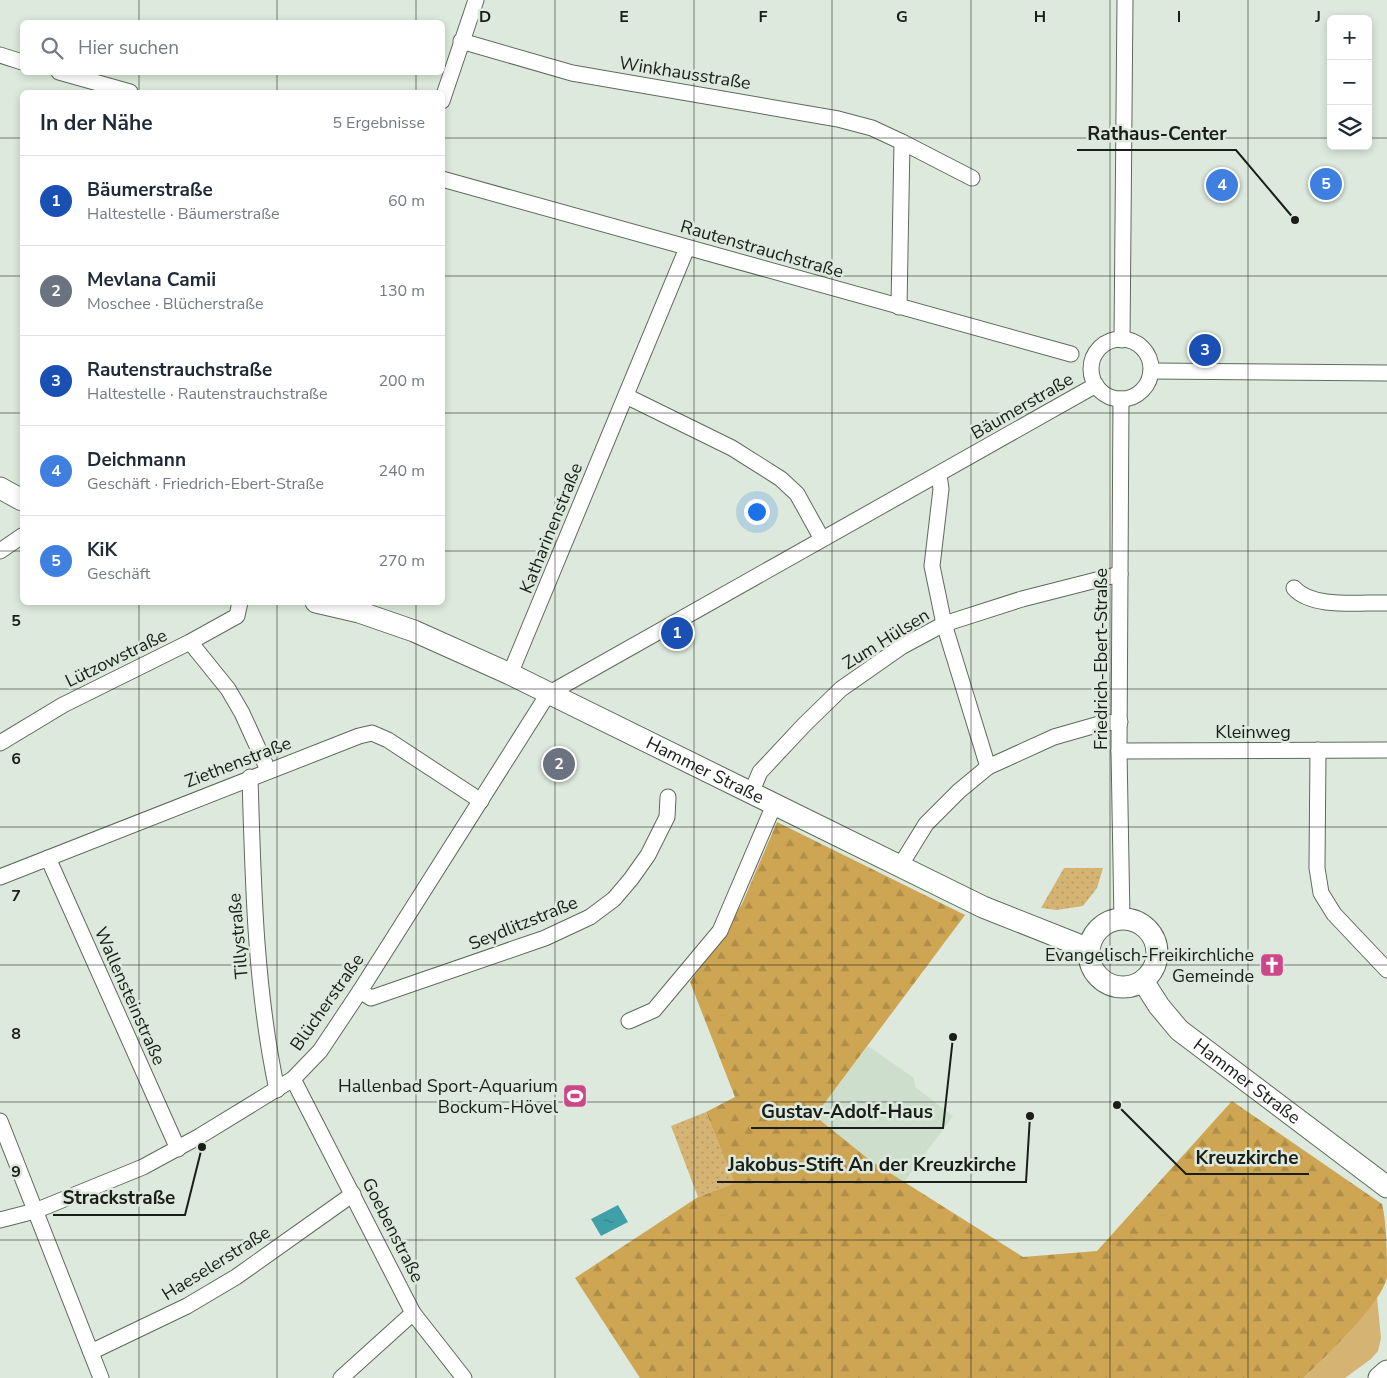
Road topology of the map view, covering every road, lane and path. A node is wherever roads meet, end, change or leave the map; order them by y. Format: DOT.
graph roads {
  1 [pos="476,0"];
  2 [pos="1125,0"];
  3 [pos="461,41"];
  4 [pos="0,55"];
  5 [pos="20,61"];
  6 [pos="70,75"];
  7 [pos="123,90"];
  8 [pos="445,92"];
  9 [pos="902,142"];
  10 [pos="972,178"];
  11 [pos="445,180"];
  12 [pos="686,248"];
  13 [pos="899,307"];
  14 [pos="1122,340"];
  15 [pos="1071,354"];
  16 [pos="1151,371"];
  17 [pos="1387,373"];
  18 [pos="1096,385"];
  19 [pos="626,396"];
  20 [pos="1121,399"];
  21 [pos="939,474"];
  22 [pos="0,488"];
  23 [pos="20,499"];
  24 [pos="20,537"];
  25 [pos="822,539"];
  26 [pos="0,551"];
  27 [pos="1120,574"];
  28 [pos="1294,588"];
  29 [pos="1387,603"];
  30 [pos="239,605"];
  31 [pos="329,605"];
  32 [pos="944,624"];
  33 [pos="190,642"];
  34 [pos="510,674"];
  35 [pos="548,694"];
  36 [pos="1120,722"];
  37 [pos="0,742"];
  38 [pos="1318,750"];
  39 [pos="1387,750"];
  40 [pos="1119,751"];
  41 [pos="988,767"];
  42 [pos="268,770"];
  43 [pos="250,777"];
  44 [pos="751,793"];
  45 [pos="668,797"];
  46 [pos="481,800"];
  47 [pos="774,805"];
  48 [pos="48,858"];
  49 [pos="900,866"];
  50 [pos="0,877"];
  51 [pos="1122,919"];
  52 [pos="1089,949"];
  53 [pos="1382,966"];
  54 [pos="1143,981"];
  55 [pos="360,992"];
  56 [pos="630,1021"];
  57 [pos="293,1079"];
  58 [pos="276,1090"];
  59 [pos="0,1121"];
  60 [pos="178,1149"];
  61 [pos="1387,1188"];
  62 [pos="353,1194"];
  63 [pos="36,1211"];
  64 [pos="0,1220"];
  65 [pos="413,1313"];
  66 [pos="91,1352"];
  67 [pos="1387,1371"];
  68 [pos="101,1378"];
  69 [pos="341,1378"];
  70 [pos="464,1378"];
  71 [pos="1379,1378"];
  1 -- 3 [label="street"];
  2 -- 14 [label="street"];
  3 -- 8 [label="street"];
  3 -- 9 [label="street, Winkhausstraße"];
  4 -- 5 [label="street"];
  6 -- 7 [label="street"];
  9 -- 10 [label="street, Winkhausstraße"];
  9 -- 13 [label="street"];
  11 -- 12 [label="street, Rautenstrauchstraße"];
  12 -- 13 [label="street, Rautenstrauchstraße"];
  12 -- 19 [label="street, Katharinenstraße"];
  13 -- 15 [label="street, Rautenstrauchstraße"];
  14 -- 16 [label="street"];
  14 -- 18 [label="street"];
  16 -- 17 [label="street"];
  16 -- 20 [label="street"];
  18 -- 20 [label="street"];
  18 -- 21 [label="street, Bäumerstraße"];
  19 -- 25 [label="street"];
  19 -- 34 [label="street, Katharinenstraße"];
  20 -- 27 [label="street, Friedrich-Ebert-Straße"];
  21 -- 25 [label="street, Bäumerstraße"];
  21 -- 32 [label="street"];
  22 -- 23 [label="main road"];
  24 -- 26 [label="street"];
  25 -- 35 [label="street, Bäumerstraße"];
  27 -- 32 [label="street, Zum Hülsen"];
  27 -- 36 [label="street, Friedrich-Ebert-Straße"];
  28 -- 29 [label="street"];
  30 -- 33 [label="street, Lützowstraße"];
  31 -- 34 [label="main road, Hammer Straße"];
  32 -- 41 [label="street"];
  32 -- 44 [label="street, Zum Hülsen"];
  33 -- 37 [label="street, Lützowstraße"];
  33 -- 42 [label="street"];
  34 -- 35 [label="main road, Hammer Straße"];
  35 -- 44 [label="main road, Hammer Straße"];
  35 -- 46 [label="street, Blücherstraße"];
  36 -- 40 [label="street, Friedrich-Ebert-Straße"];
  36 -- 41 [label="street"];
  38 -- 39 [label="street, Kleinweg"];
  38 -- 40 [label="street, Kleinweg"];
  38 -- 53 [label="street"];
  40 -- 51 [label="street, Friedrich-Ebert-Straße"];
  41 -- 49 [label="street"];
  42 -- 43 [label="street, Ziethenstraße"];
  42 -- 46 [label="street, Ziethenstraße"];
  43 -- 48 [label="street, Ziethenstraße"];
  43 -- 58 [label="street, Tillystraße"];
  44 -- 47 [label="main road, Hammer Straße"];
  45 -- 55 [label="street, Seydlitzstraße"];
  46 -- 55 [label="street, Blücherstraße"];
  47 -- 49 [label="main road, Hammer Straße"];
  47 -- 56 [label="street"];
  48 -- 50 [label="street, Ziethenstraße"];
  48 -- 60 [label="street, Wallensteinstraße"];
  49 -- 52 [label="main road, Hammer Straße"];
  51 -- 52 [label="main road"];
  51 -- 54 [label="main road"];
  52 -- 54 [label="main road"];
  54 -- 61 [label="main road, Hammer Straße"];
  55 -- 57 [label="street, Blücherstraße"];
  57 -- 58 [label="street, Blücherstraße"];
  57 -- 62 [label="street, Goebenstraße"];
  58 -- 60 [label="street, Blücherstraße"];
  59 -- 63 [label="street"];
  60 -- 63 [label="street, Blücherstraße"];
  62 -- 65 [label="street, Goebenstraße"];
  62 -- 66 [label="street, Haeselerstraße"];
  63 -- 64 [label="street, Blücherstraße"];
  63 -- 66 [label="street"];
  65 -- 69 [label="street"];
  65 -- 70 [label="street, Goebenstraße"];
  66 -- 68 [label="street"];
  67 -- 71 [label="main road"];
}
